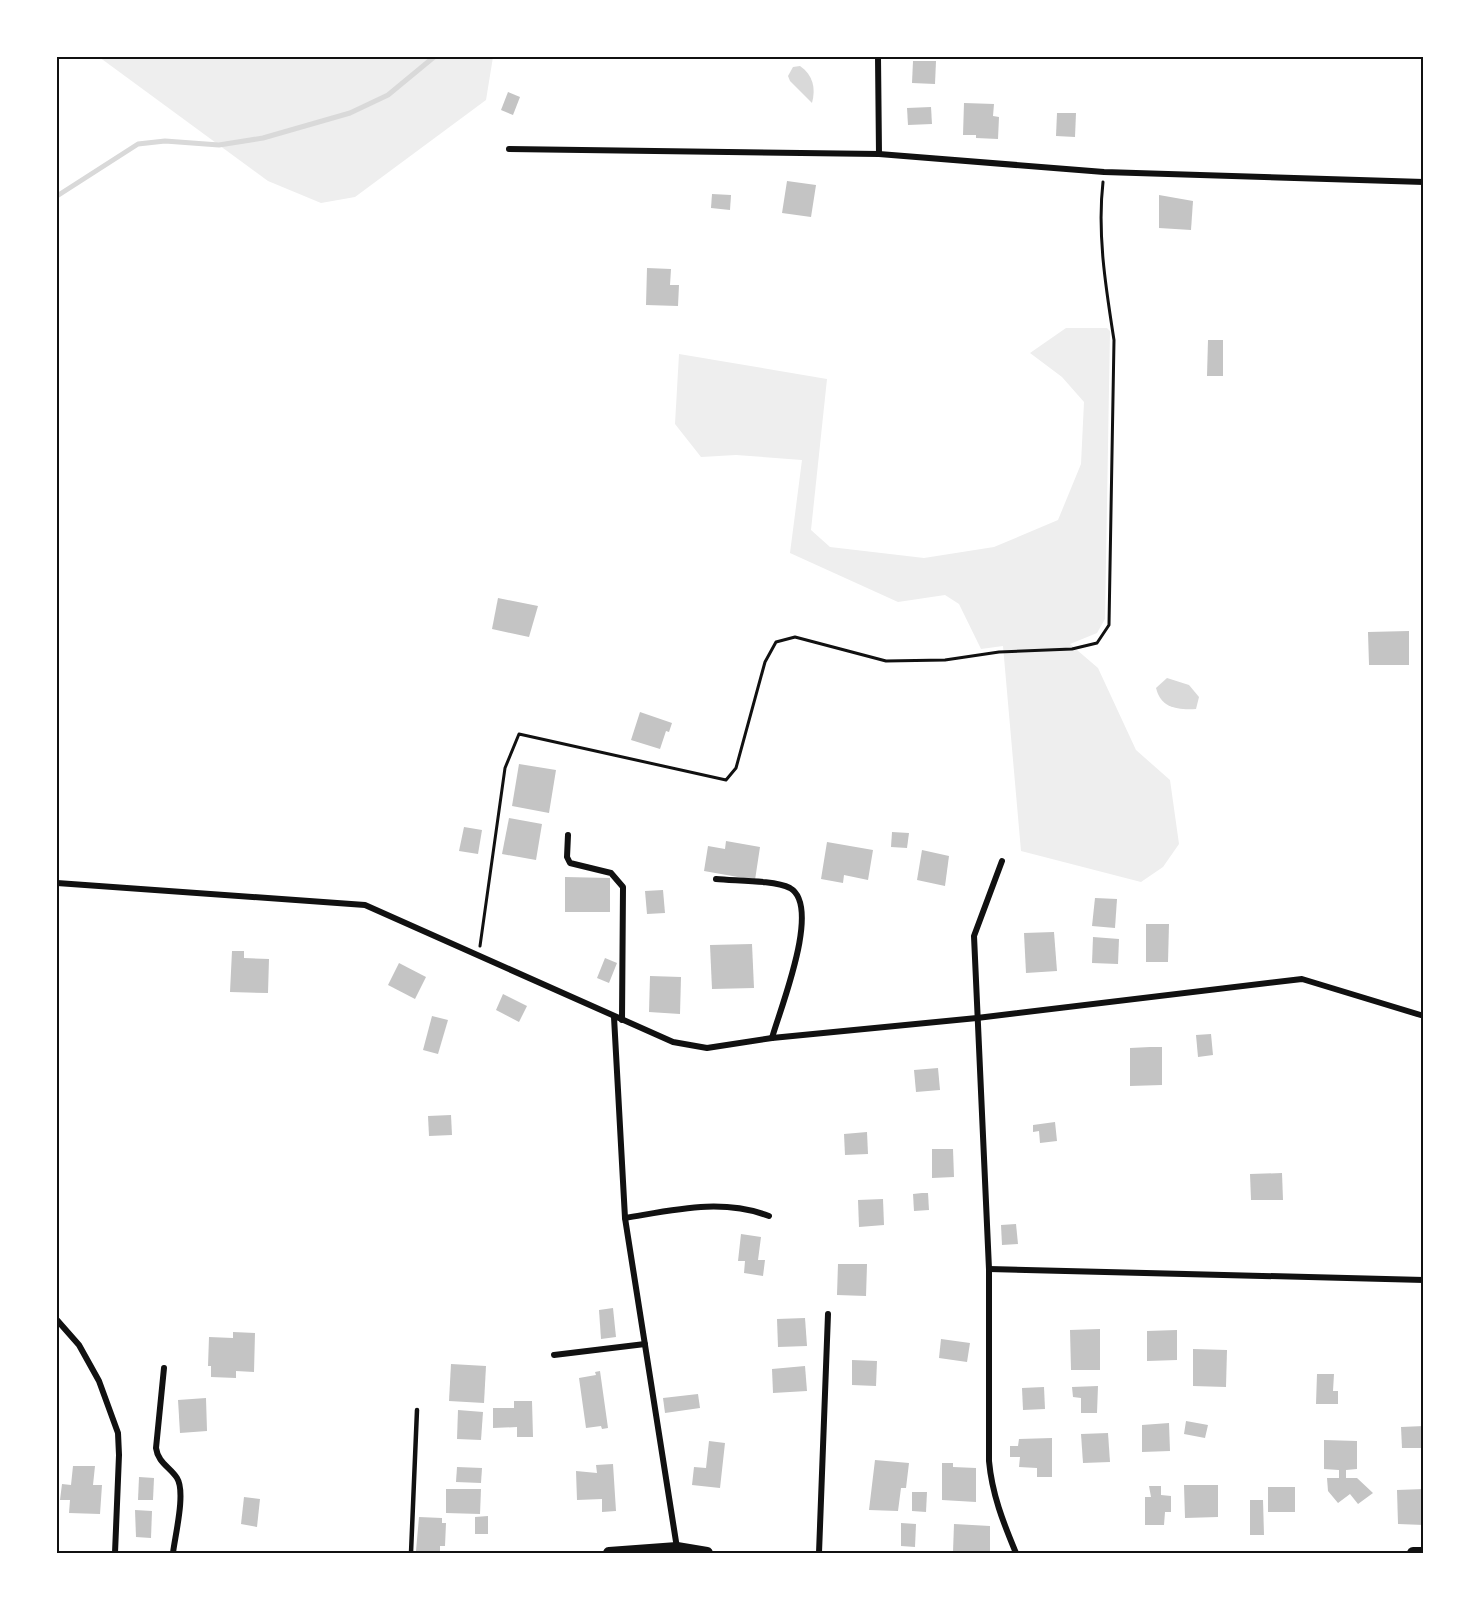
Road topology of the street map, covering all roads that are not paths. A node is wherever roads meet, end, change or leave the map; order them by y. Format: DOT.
graph roads {
  1 [pos="878,57"];
  2 [pos="508,149"];
  3 [pos="879,154"];
  4 [pos="1424,183"];
  5 [pos="568,835"];
  6 [pos="1002,861"];
  7 [pos="716,879"];
  8 [pos="57,882"];
  9 [pos="1424,1016"];
  10 [pos="614,1017"];
  11 [pos="977,1018"];
  12 [pos="622,1020"];
  13 [pos="772,1038"];
  14 [pos="769,1216"];
  15 [pos="625,1218"];
  16 [pos="988,1269"];
  17 [pos="1424,1280"];
  18 [pos="828,1314"];
  19 [pos="57,1320"];
  20 [pos="645,1344"];
  21 [pos="554,1355"];
  22 [pos="164,1368"];
  23 [pos="417,1410"];
  24 [pos="677,1548"];
  25 [pos="638,1552"];
  26 [pos="115,1553"];
  27 [pos="173,1553"];
  28 [pos="411,1553"];
  29 [pos="615,1553"];
  30 [pos="707,1553"];
  31 [pos="819,1553"];
  32 [pos="1016,1553"];
  33 [pos="1413,1553"];
  34 [pos="1424,1553"];
  1 -- 3 [label="street"];
  2 -- 3 [label="street"];
  3 -- 4 [label="street"];
  5 -- 12 [label="street"];
  6 -- 11 [label="street"];
  7 -- 13 [label="street"];
  8 -- 10 [label="street"];
  9 -- 11 [label="street"];
  10 -- 12 [label="street"];
  10 -- 15 [label="street"];
  11 -- 13 [label="street"];
  11 -- 16 [label="street"];
  12 -- 13 [label="street"];
  14 -- 15 [label="street"];
  15 -- 20 [label="street"];
  16 -- 17 [label="street"];
  16 -- 32 [label="street"];
  18 -- 31 [label="street"];
  19 -- 26 [label="street"];
  20 -- 21 [label="street"];
  20 -- 24 [label="street"];
  22 -- 27 [label="street"];
  23 -- 28 [label="lane"];
  24 -- 25 [label="main road"];
  24 -- 30 [label="main road"];
  25 -- 29 [label="main road"];
  33 -- 34 [label="main road"];
}
